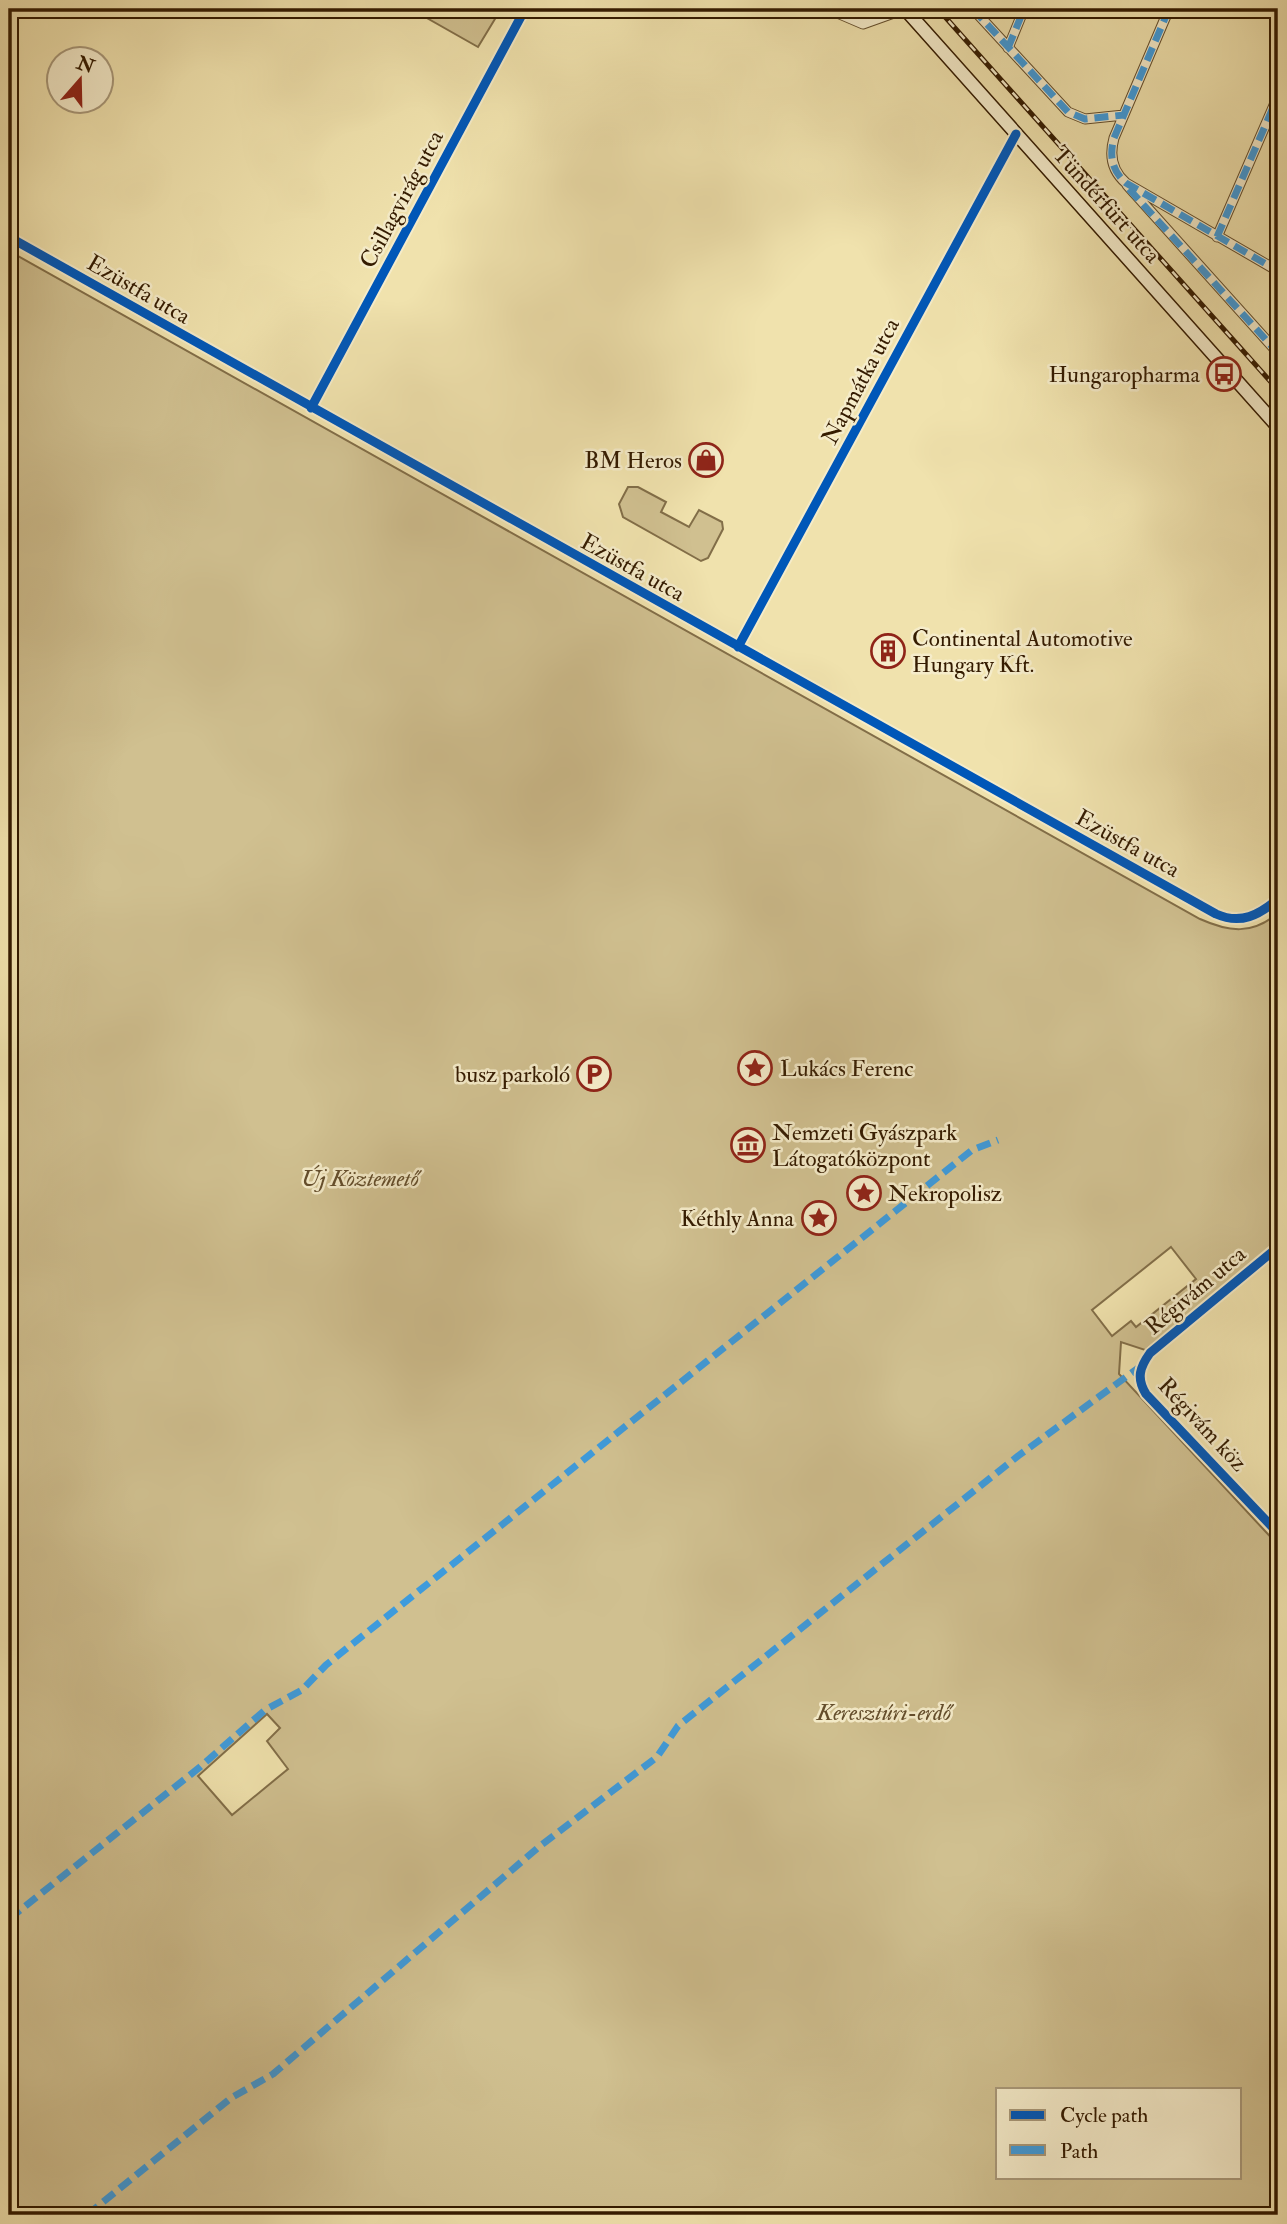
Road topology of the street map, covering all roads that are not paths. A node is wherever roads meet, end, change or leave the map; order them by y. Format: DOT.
graph roads {
  1 [pos="526,9"];
  2 [pos="828,9"];
  3 [pos="905,9"];
  4 [pos="973,9"];
  5 [pos="1024,9"];
  6 [pos="1169,9"];
  7 [pos="1008,48"];
  8 [pos="1278,96"];
  9 [pos="1124,114"];
  10 [pos="1016,134"];
  11 [pos="1126,183"];
  12 [pos="9,237"];
  13 [pos="1217,237"];
  14 [pos="1278,271"];
  15 [pos="1278,353"];
  16 [pos="311,408"];
  17 [pos="1278,427"];
  18 [pos="738,647"];
  19 [pos="1278,899"];
  20 [pos="1278,1247"];
  21 [pos="1140,1366"];
  22 [pos="1278,1532"];
  1 -- 16 [label="street, Csillagvirág utca"];
  2 -- 3 [label="street"];
  3 -- 10 [label="street, Tündérfürt utca"];
  4 -- 7 [label="street"];
  5 -- 7 [label="street"];
  6 -- 9 [label="street"];
  7 -- 9 [label="street"];
  8 -- 13 [label="street"];
  9 -- 11 [label="street"];
  10 -- 17 [label="street, Tündérfürt utca"];
  10 -- 18 [label="street, Napmátka utca"];
  11 -- 13 [label="street"];
  11 -- 15 [label="street"];
  12 -- 16 [label="street, Ezüstfa utca"];
  13 -- 14 [label="street"];
  16 -- 18 [label="street, Ezüstfa utca"];
  18 -- 19 [label="street, Ezüstfa utca"];
  20 -- 21 [label="street, Régivám utca"];
  21 -- 22 [label="street, Régivám köz"];
}
